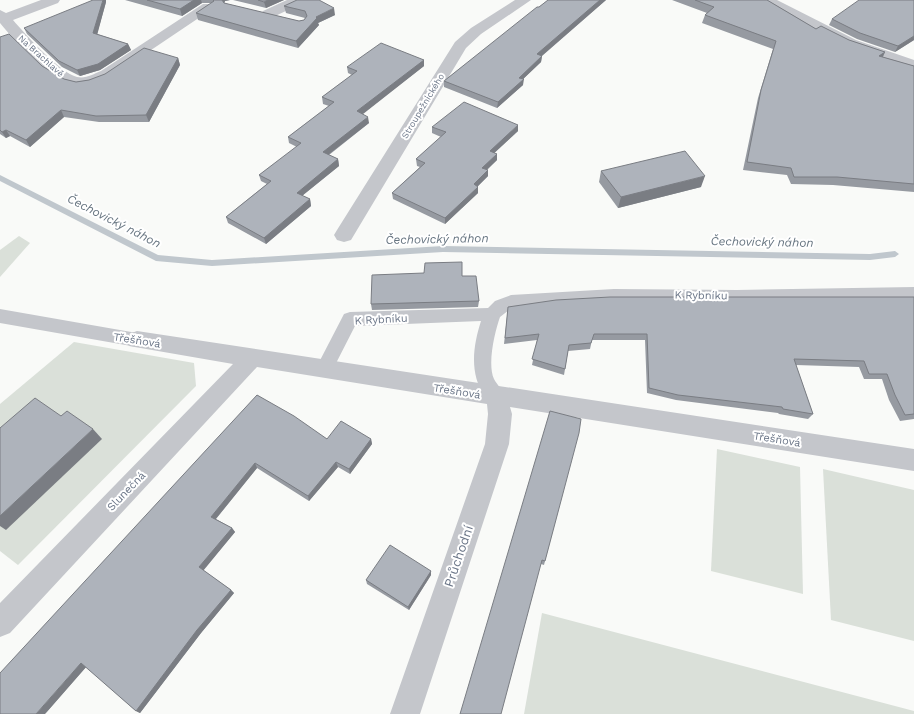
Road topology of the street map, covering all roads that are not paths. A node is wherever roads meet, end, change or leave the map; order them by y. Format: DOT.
graph roads {
  1 [pos="53,0"];
  2 [pos="298,0"];
  3 [pos="524,0"];
  4 [pos="766,0"];
  5 [pos="208,7"];
  6 [pos="253,11"];
  7 [pos="268,14"];
  8 [pos="2,16"];
  9 [pos="288,19"];
  10 [pos="914,65"];
  11 [pos="344,235"];
  12 [pos="914,293"];
  13 [pos="492,314"];
  14 [pos="0,316"];
  15 [pos="137,340"];
  16 [pos="251,359"];
  17 [pos="324,370"];
  18 [pos="497,397"];
  19 [pos="914,460"];
  20 [pos="0,623"];
  21 [pos="405,714"];
  1 -- 8 [label="street, Na Brachlavě"];
  2 -- 7 [label="street"];
  3 -- 11 [label="street, Stroupežnického"];
  4 -- 10 [label="street"];
  5 -- 8 [label="street, Na Brachlavě"];
  6 -- 7 [label="street"];
  7 -- 9 [label="street"];
  12 -- 13 [label="lane, K Rybníku"];
  13 -- 17 [label="lane, K Rybníku"];
  13 -- 18 [label="lane"];
  14 -- 15 [label="lane, Třešňová"];
  15 -- 16 [label="street, Třešňová"];
  16 -- 17 [label="street, Třešňová"];
  16 -- 20 [label="street, Slunečná"];
  17 -- 18 [label="street, Třešňová"];
  18 -- 19 [label="street, Třešňová"];
  18 -- 21 [label="street, Průchodní"];
}
